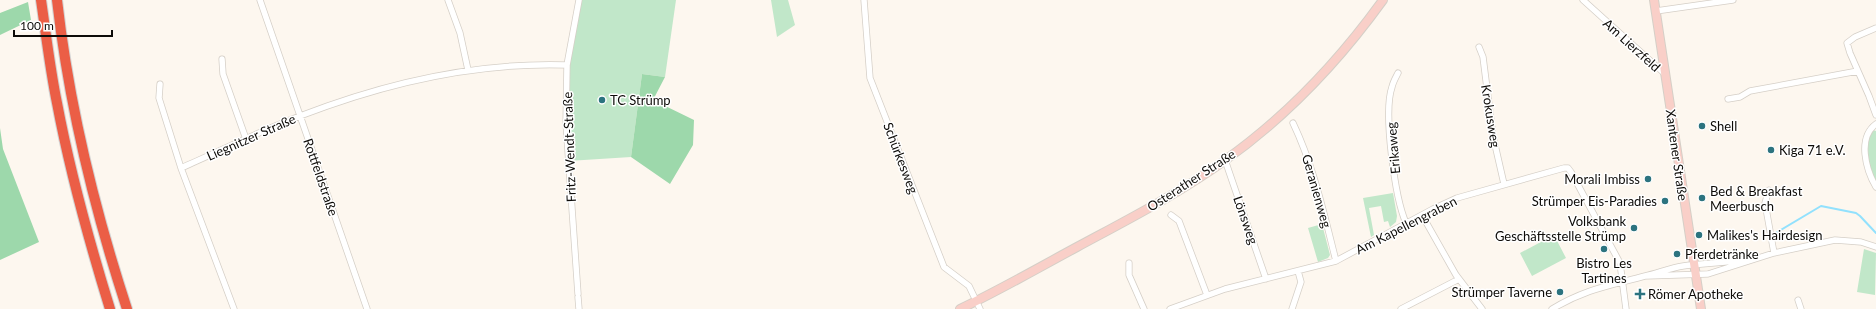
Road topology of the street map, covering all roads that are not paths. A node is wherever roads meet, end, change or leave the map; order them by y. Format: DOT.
graph roads {
  1 [pos="41,0"];
  2 [pos="57,0"];
  3 [pos="260,0"];
  4 [pos="448,0"];
  5 [pos="579,0"];
  6 [pos="864,0"];
  7 [pos="1383,0"];
  8 [pos="1583,0"];
  9 [pos="1654,0"];
  10 [pos="1733,0"];
  11 [pos="1705,2"];
  12 [pos="1656,11"];
  13 [pos="1876,28"];
  14 [pos="1479,47"];
  15 [pos="222,59"];
  16 [pos="567,65"];
  17 [pos="468,70"];
  18 [pos="1858,71"];
  19 [pos="1398,73"];
  20 [pos="1664,74"];
  21 [pos="160,84"];
  22 [pos="1728,99"];
  23 [pos="1876,115"];
  24 [pos="300,116"];
  25 [pos="1293,123"];
  26 [pos="1876,124"];
  27 [pos="246,139"];
  28 [pos="1225,160"];
  29 [pos="181,168"];
  30 [pos="1504,184"];
  31 [pos="1876,187"];
  32 [pos="1769,190"];
  33 [pos="1170,215"];
  34 [pos="1422,215"];
  35 [pos="1406,223"];
  36 [pos="1876,247"];
  37 [pos="1774,253"];
  38 [pos="1766,255"];
  39 [pos="1336,261"];
  40 [pos="1129,263"];
  41 [pos="1693,265"];
  42 [pos="1298,271"];
  43 [pos="1695,275"];
  44 [pos="1646,276"];
  45 [pos="1459,279"];
  46 [pos="1266,280"];
  47 [pos="1622,281"];
  48 [pos="1207,295"];
  49 [pos="976,300"];
  50 [pos="1798,300"];
  51 [pos="110,309"];
  52 [pos="127,309"];
  53 [pos="234,309"];
  54 [pos="367,309"];
  55 [pos="579,309"];
  56 [pos="960,309"];
  57 [pos="980,309"];
  58 [pos="1144,309"];
  59 [pos="1170,309"];
  60 [pos="1292,309"];
  61 [pos="1401,309"];
  62 [pos="1482,309"];
  63 [pos="1552,309"];
  64 [pos="1626,309"];
  65 [pos="1700,309"];
  66 [pos="1801,309"];
  1 -- 51 [label="highway"];
  2 -- 52 [label="highway"];
  3 -- 24 [label="street, Rottfeldstraße"];
  4 -- 17 [label="street"];
  5 -- 16 [label="street, Fritz-Wendt-Straße"];
  6 -- 49 [label="street, Schürkesweg"];
  7 -- 28 [label="main road, Osterather Straße"];
  8 -- 20 [label="street, Am Lierzfeld"];
  9 -- 12 [label="main road, Xantener Straße"];
  10 -- 11 [label="street"];
  11 -- 12 [label="street"];
  12 -- 20 [label="main road, Xantener Straße"];
  13 -- 18 [label="street"];
  14 -- 30 [label="street, Krokusweg"];
  15 -- 27 [label="street"];
  16 -- 17 [label="street, Liegnitzer Straße"];
  16 -- 55 [label="street, Fritz-Wendt-Straße"];
  17 -- 24 [label="street, Liegnitzer Straße"];
  18 -- 22 [label="street"];
  18 -- 23 [label="street"];
  19 -- 35 [label="street, Erikaweg"];
  20 -- 41 [label="main road, Xantener Straße"];
  21 -- 29 [label="street"];
  24 -- 27 [label="street, Liegnitzer Straße"];
  24 -- 54 [label="street, Rottfeldstraße"];
  25 -- 39 [label="street, Geranienweg"];
  26 -- 31 [label="street"];
  27 -- 29 [label="street, Liegnitzer Straße"];
  28 -- 46 [label="street, Lönsweg"];
  28 -- 49 [label="main road, Osterather Straße"];
  29 -- 53 [label="street"];
  30 -- 34 [label="street, Am Kapellengraben"];
  30 -- 47 [label="street, Am Kapellengraben"];
  32 -- 37 [label="street"];
  33 -- 48 [label="street"];
  34 -- 35 [label="street, Am Kapellengraben"];
  34 -- 45 [label="street"];
  35 -- 39 [label="street, Am Kapellengraben"];
  36 -- 37 [label="street"];
  37 -- 38 [label="street"];
  38 -- 41 [label="street"];
  38 -- 43 [label="street"];
  39 -- 42 [label="street, Am Kapellengraben"];
  40 -- 58 [label="street"];
  41 -- 43 [label="main road, Xantener Straße"];
  41 -- 44 [label="street"];
  42 -- 46 [label="street, Am Kapellengraben"];
  42 -- 60 [label="street"];
  43 -- 44 [label="street"];
  43 -- 65 [label="main road, Xantener Straße"];
  44 -- 47 [label="street"];
  45 -- 61 [label="street"];
  45 -- 62 [label="street"];
  46 -- 48 [label="street, Am Kapellengraben"];
  47 -- 63 [label="street"];
  47 -- 64 [label="street"];
  48 -- 59 [label="street, Am Kapellengraben"];
  49 -- 56 [label="main road, Osterather Straße"];
  49 -- 57 [label="street, Schürkesweg"];
  50 -- 66 [label="street"];
}
